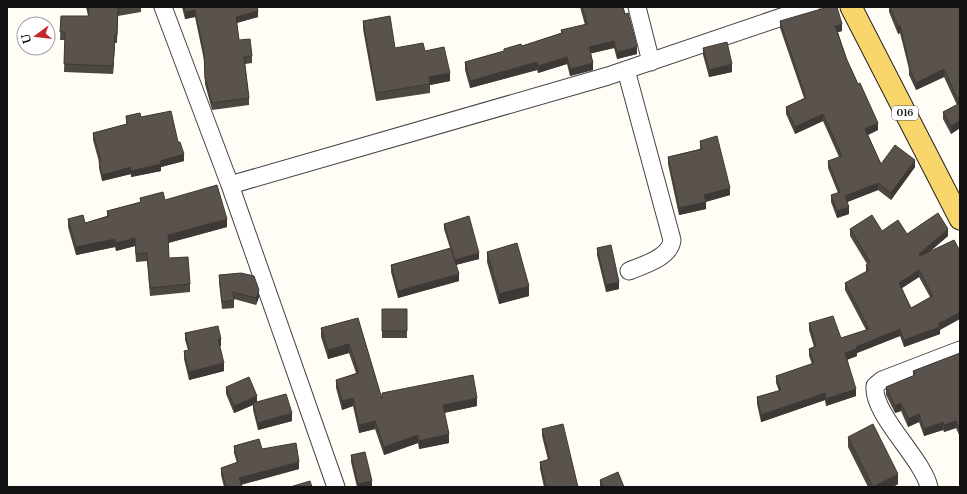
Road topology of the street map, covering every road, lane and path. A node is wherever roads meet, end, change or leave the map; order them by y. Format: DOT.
graph roads {
  1 [pos="163,7"];
  2 [pos="637,7"];
  3 [pos="811,7"];
  4 [pos="851,7"];
  5 [pos="651,62"];
  6 [pos="626,70"];
  7 [pos="230,185"];
  8 [pos="960,220"];
  9 [pos="629,271"];
  10 [pos="960,350"];
  11 [pos="336,487"];
  12 [pos="929,487"];
  1 -- 7 [label="street"];
  2 -- 5 [label="street"];
  3 -- 5 [label="street"];
  4 -- 8 [label="main road, 016"];
  5 -- 6 [label="street"];
  6 -- 7 [label="street"];
  6 -- 9 [label="street"];
  7 -- 11 [label="street"];
  10 -- 12 [label="street"];
}
